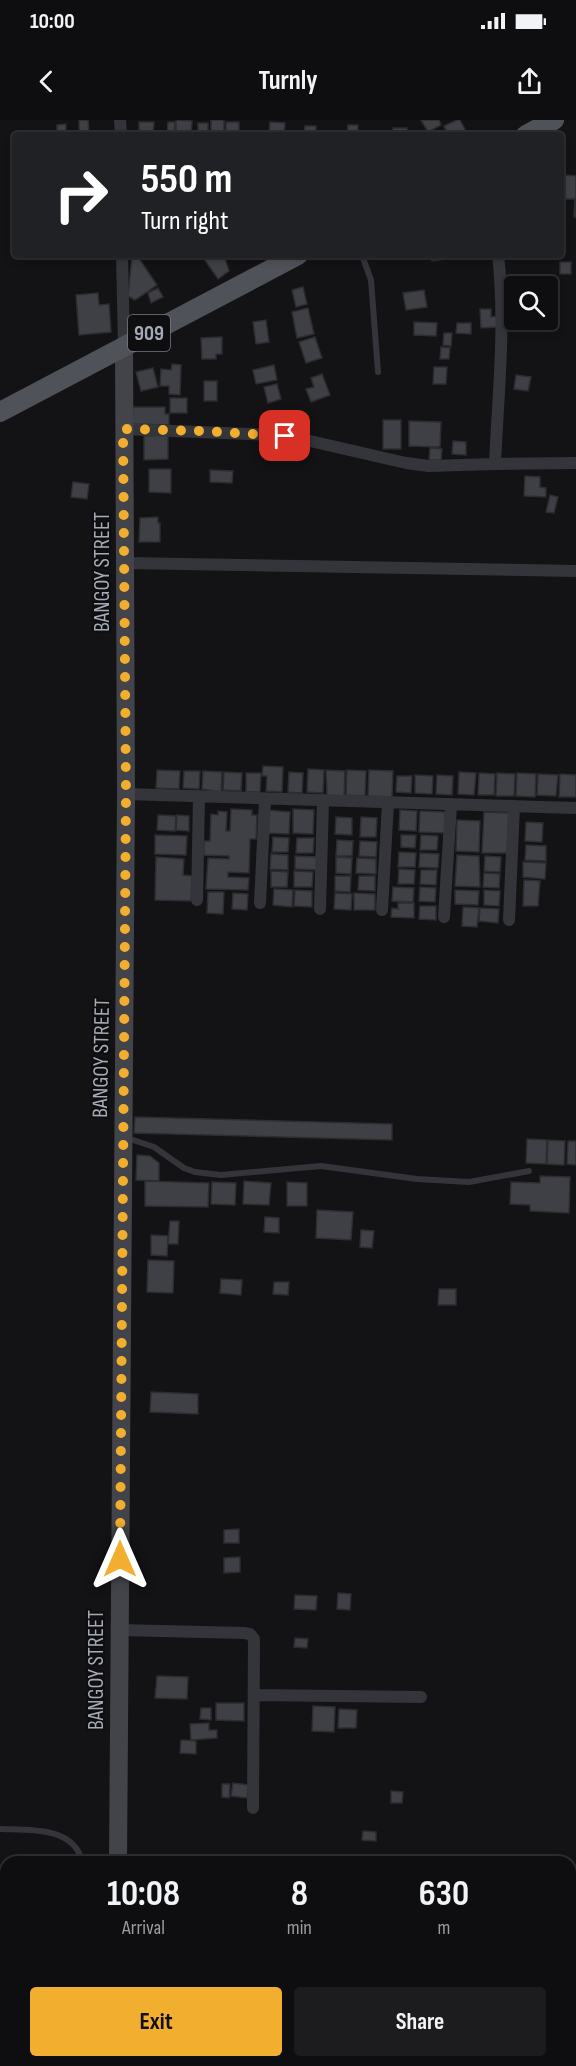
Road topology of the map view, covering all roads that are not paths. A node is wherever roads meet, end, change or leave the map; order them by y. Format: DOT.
graph roads {
  1 [pos="554,120"];
  2 [pos="532,132"];
  3 [pos="122,258"];
  4 [pos="292,258"];
  5 [pos="363,258"];
  6 [pos="498,258"];
  7 [pos="123,346"];
  8 [pos="378,372"];
  9 [pos="0,412"];
  10 [pos="123,429"];
  11 [pos="576,463"];
  12 [pos="495,464"];
  13 [pos="125,563"];
  14 [pos="576,571"];
  15 [pos="126,794"];
  16 [pos="199,797"];
  17 [pos="265,799"];
  18 [pos="323,801"];
  19 [pos="388,803"];
  20 [pos="451,805"];
  21 [pos="514,806"];
  22 [pos="576,808"];
  23 [pos="197,900"];
  24 [pos="260,903"];
  25 [pos="320,909"];
  26 [pos="382,910"];
  27 [pos="444,917"];
  28 [pos="509,920"];
  29 [pos="123,1138"];
  30 [pos="529,1171"];
  31 [pos="119,1630"];
  32 [pos="254,1695"];
  33 [pos="422,1697"];
  34 [pos="254,1808"];
  35 [pos="0,1829"];
  36 [pos="79,1856"];
  37 [pos="117,1856"];
  1 -- 2 [label="main road"];
  3 -- 7 [label="street, BANGOY STREET"];
  4 -- 7 [label="main road, 909"];
  5 -- 8 [label="lane"];
  6 -- 12 [label="street"];
  7 -- 9 [label="main road, 909"];
  7 -- 10 [label="main road, BANGOY STREET"];
  10 -- 12 [label="street"];
  10 -- 13 [label="main road, BANGOY STREET"];
  11 -- 12 [label="street"];
  13 -- 14 [label="street"];
  13 -- 15 [label="main road, BANGOY STREET"];
  15 -- 16 [label="street"];
  15 -- 29 [label="main road, BANGOY STREET"];
  16 -- 17 [label="street"];
  16 -- 23 [label="street"];
  17 -- 18 [label="street"];
  17 -- 24 [label="street"];
  18 -- 19 [label="street"];
  18 -- 25 [label="street"];
  19 -- 20 [label="street"];
  19 -- 26 [label="street"];
  20 -- 21 [label="street"];
  20 -- 27 [label="street"];
  21 -- 22 [label="street"];
  21 -- 28 [label="street"];
  29 -- 30 [label="lane"];
  29 -- 31 [label="main road, BANGOY STREET"];
  31 -- 32 [label="street"];
  31 -- 37 [label="main road, BANGOY STREET"];
  32 -- 33 [label="street"];
  32 -- 34 [label="street"];
  35 -- 36 [label="lane"];
}
